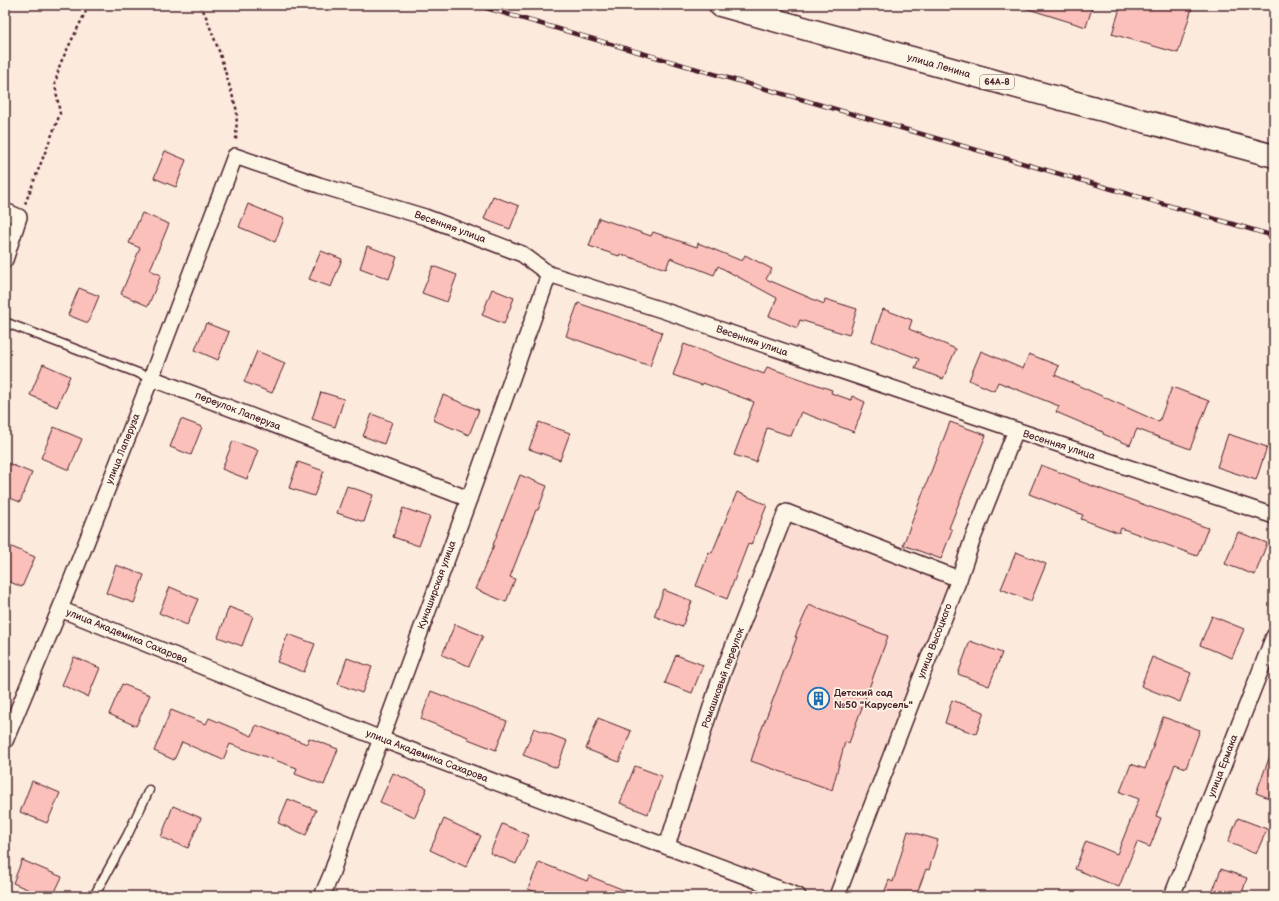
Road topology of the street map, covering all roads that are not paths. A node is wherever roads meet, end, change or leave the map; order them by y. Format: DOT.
graph roads {
  1 [pos="720,5"];
  2 [pos="236,156"];
  3 [pos="1274,156"];
  4 [pos="5,211"];
  5 [pos="5,260"];
  6 [pos="549,274"];
  7 [pos="7,323"];
  8 [pos="151,378"];
  9 [pos="1016,430"];
  10 [pos="469,499"];
  11 [pos="1274,516"];
  12 [pos="959,579"];
  13 [pos="60,609"];
  14 [pos="1274,636"];
  15 [pos="381,739"];
  16 [pos="5,741"];
  17 [pos="149,790"];
  18 [pos="667,846"];
  19 [pos="94,896"];
  20 [pos="322,896"];
  21 [pos="798,896"];
  22 [pos="837,896"];
  23 [pos="1172,896"];
  1 -- 3 [label="main road, улица Ленина / 64А-8"];
  2 -- 6 [label="street, Весенняя улица"];
  2 -- 8 [label="street, улица Лаперуза"];
  4 -- 5 [label="street"];
  6 -- 9 [label="street, Весенняя улица"];
  6 -- 10 [label="street, Кунаширская улица"];
  7 -- 8 [label="lane, переулок Лаперуза"];
  8 -- 10 [label="street, переулок Лаперуза"];
  8 -- 13 [label="street, улица Лаперуза"];
  9 -- 11 [label="street, Весенняя улица"];
  9 -- 12 [label="street, улица Высоцкого"];
  10 -- 15 [label="street, Кунаширская улица"];
  12 -- 18 [label="street, Ромашковый переулок"];
  12 -- 22 [label="street, улица Высоцкого"];
  13 -- 15 [label="street, улица Академика Сахарова"];
  13 -- 16 [label="street, улица Лаперуза"];
  14 -- 23 [label="street, улица Ермака"];
  15 -- 18 [label="street, улица Академика Сахарова"];
  15 -- 20 [label="street, Кунаширская улица"];
  17 -- 19 [label="lane"];
  18 -- 21 [label="street, улица Академика Сахарова"];
}
